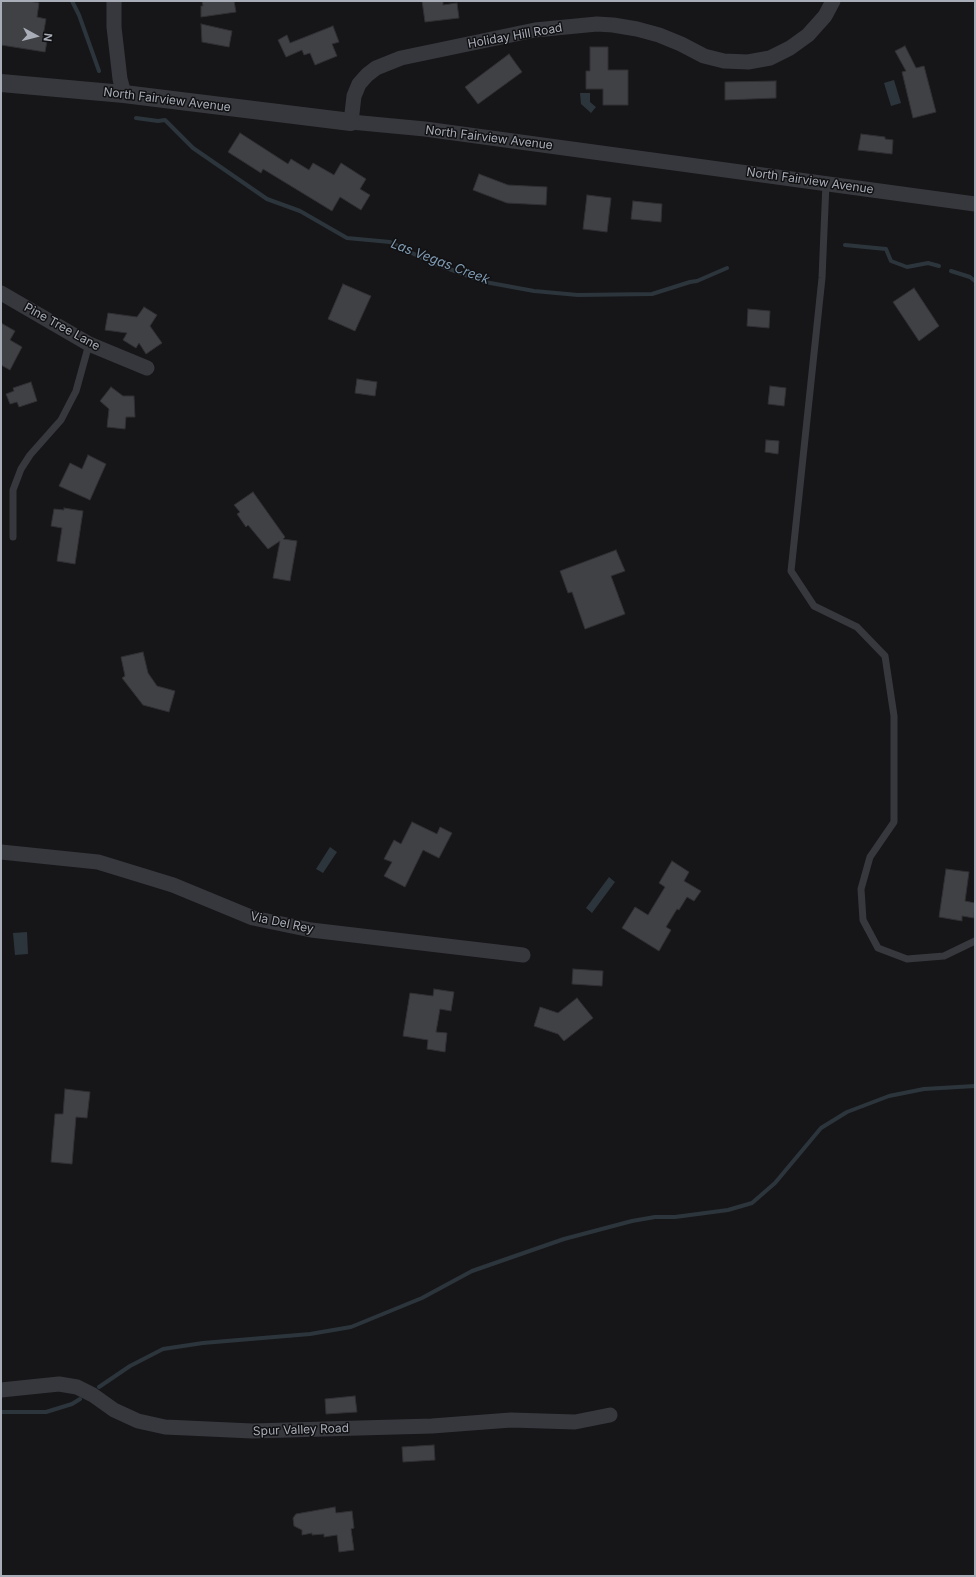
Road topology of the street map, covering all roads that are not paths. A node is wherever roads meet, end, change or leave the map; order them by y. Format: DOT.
graph roads {
  1 [pos="114,1"];
  2 [pos="833,1"];
  3 [pos="1,83"];
  4 [pos="124,94"];
  5 [pos="351,122"];
  6 [pos="826,183"];
  7 [pos="975,204"];
  8 [pos="1,293"];
  9 [pos="89,344"];
  10 [pos="148,368"];
  11 [pos="13,537"];
  12 [pos="1,852"];
  13 [pos="975,941"];
  14 [pos="523,955"];
  15 [pos="1,1390"];
  16 [pos="610,1415"];
  1 -- 4 [label="street"];
  2 -- 5 [label="street, Holiday Hill Road"];
  3 -- 4 [label="street, North Fairview Avenue"];
  4 -- 5 [label="street, North Fairview Avenue"];
  5 -- 6 [label="street, North Fairview Avenue"];
  6 -- 7 [label="street, North Fairview Avenue"];
  6 -- 13 [label="lane"];
  8 -- 9 [label="street, Pine Tree Lane"];
  9 -- 10 [label="street, Pine Tree Lane"];
  9 -- 11 [label="lane"];
  12 -- 14 [label="street, Via Del Rey"];
  15 -- 16 [label="street, Spur Valley Road"];
}
